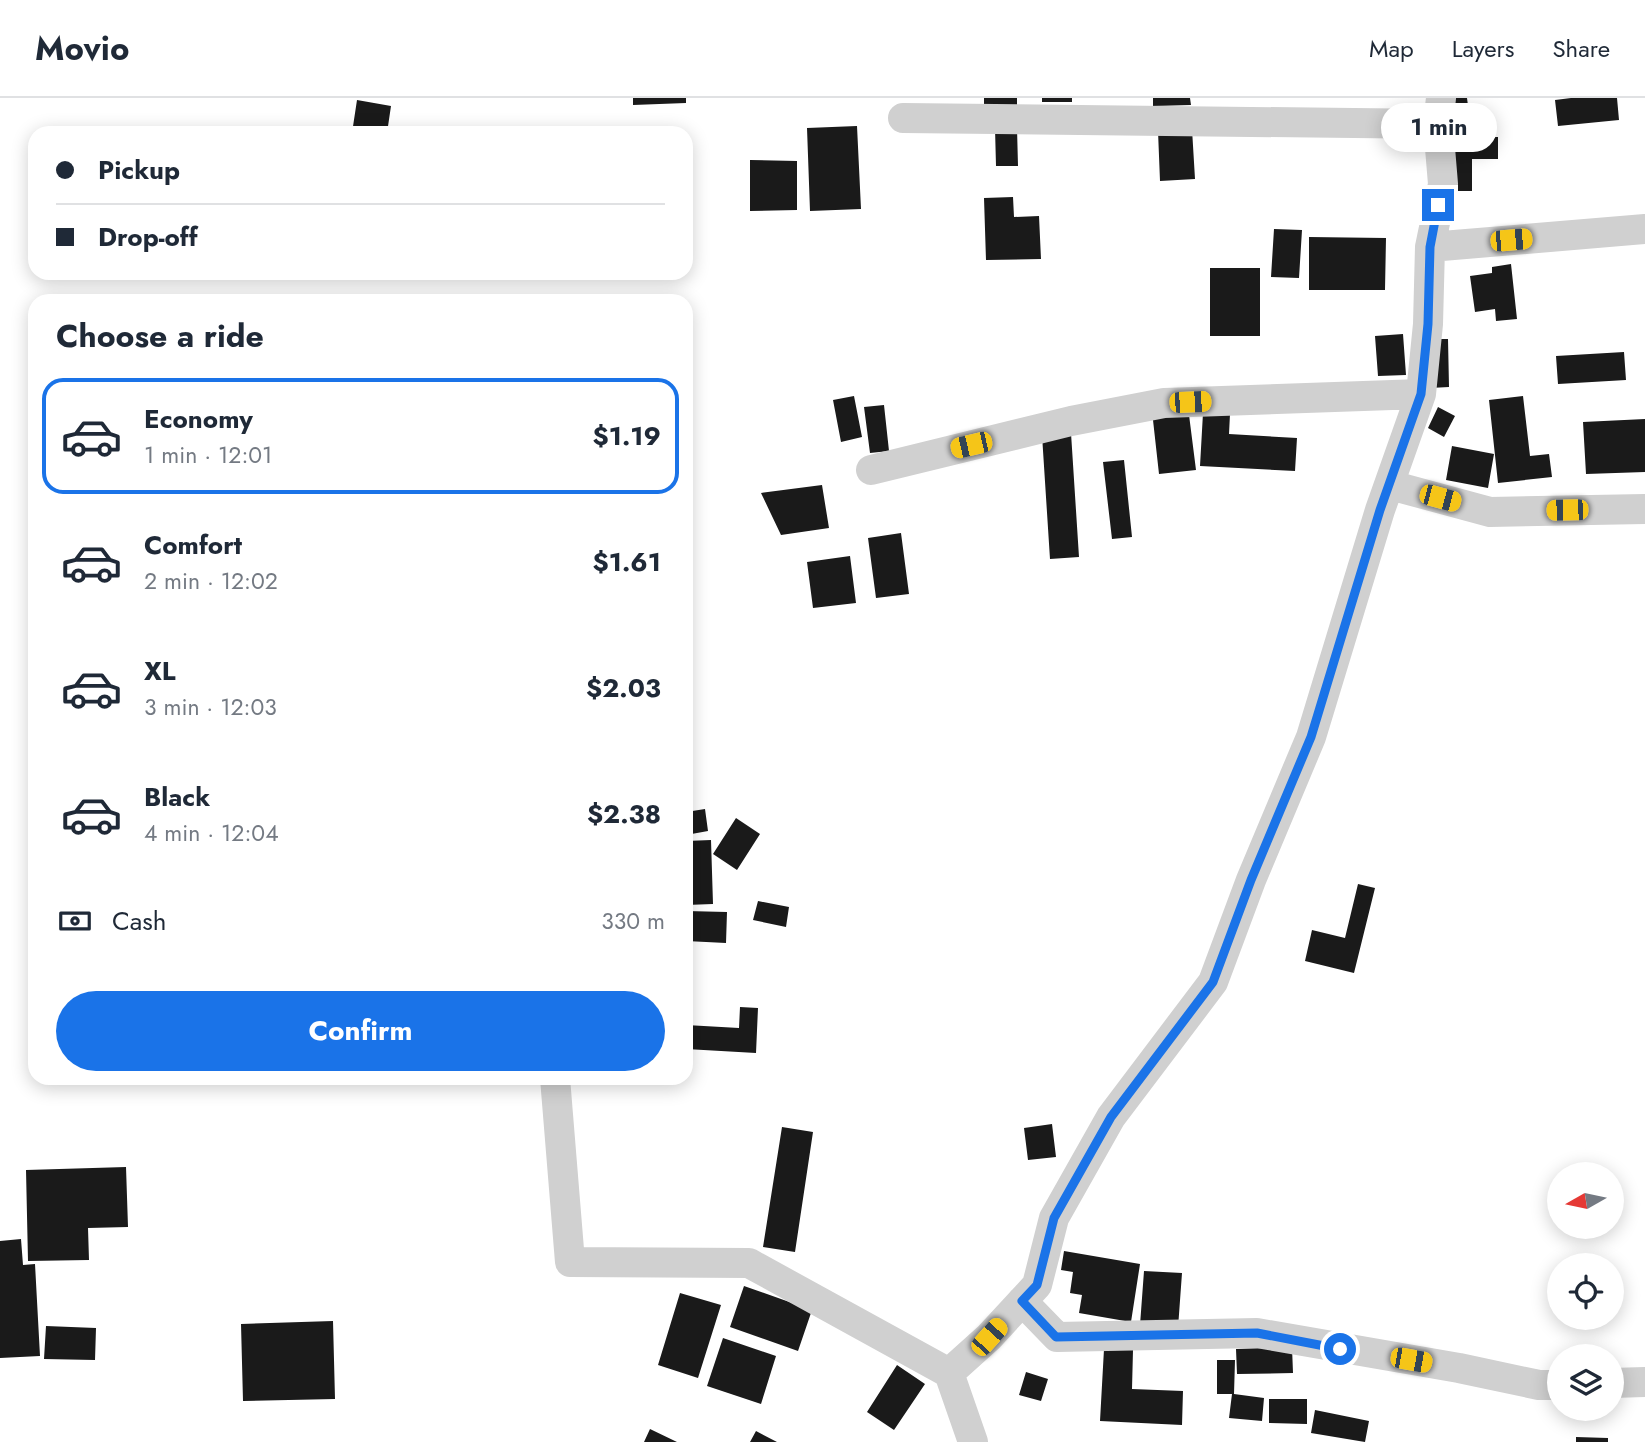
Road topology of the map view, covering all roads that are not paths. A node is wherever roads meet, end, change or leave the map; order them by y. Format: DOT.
graph roads {
  1 [pos="1439,111"];
  2 [pos="903,118"];
  3 [pos="1645,229"];
  4 [pos="1430,247"];
  5 [pos="1421,394"];
  6 [pos="871,470"];
  7 [pos="1390,485"];
  8 [pos="1645,509"];
  9 [pos="556,1085"];
  10 [pos="1022,1301"];
  11 [pos="949,1373"];
  12 [pos="1645,1382"];
  13 [pos="1624,1383"];
  14 [pos="1547,1385"];
  15 [pos="973,1442"];
  1 -- 2 [label="street"];
  1 -- 4 [label="street"];
  3 -- 4 [label="street"];
  4 -- 5 [label="street"];
  5 -- 6 [label="street"];
  5 -- 7 [label="street"];
  7 -- 8 [label="street"];
  7 -- 10 [label="street"];
  9 -- 11 [label="street"];
  10 -- 11 [label="street"];
  10 -- 14 [label="street"];
  11 -- 15 [label="street"];
  12 -- 13 [label="street"];
}
